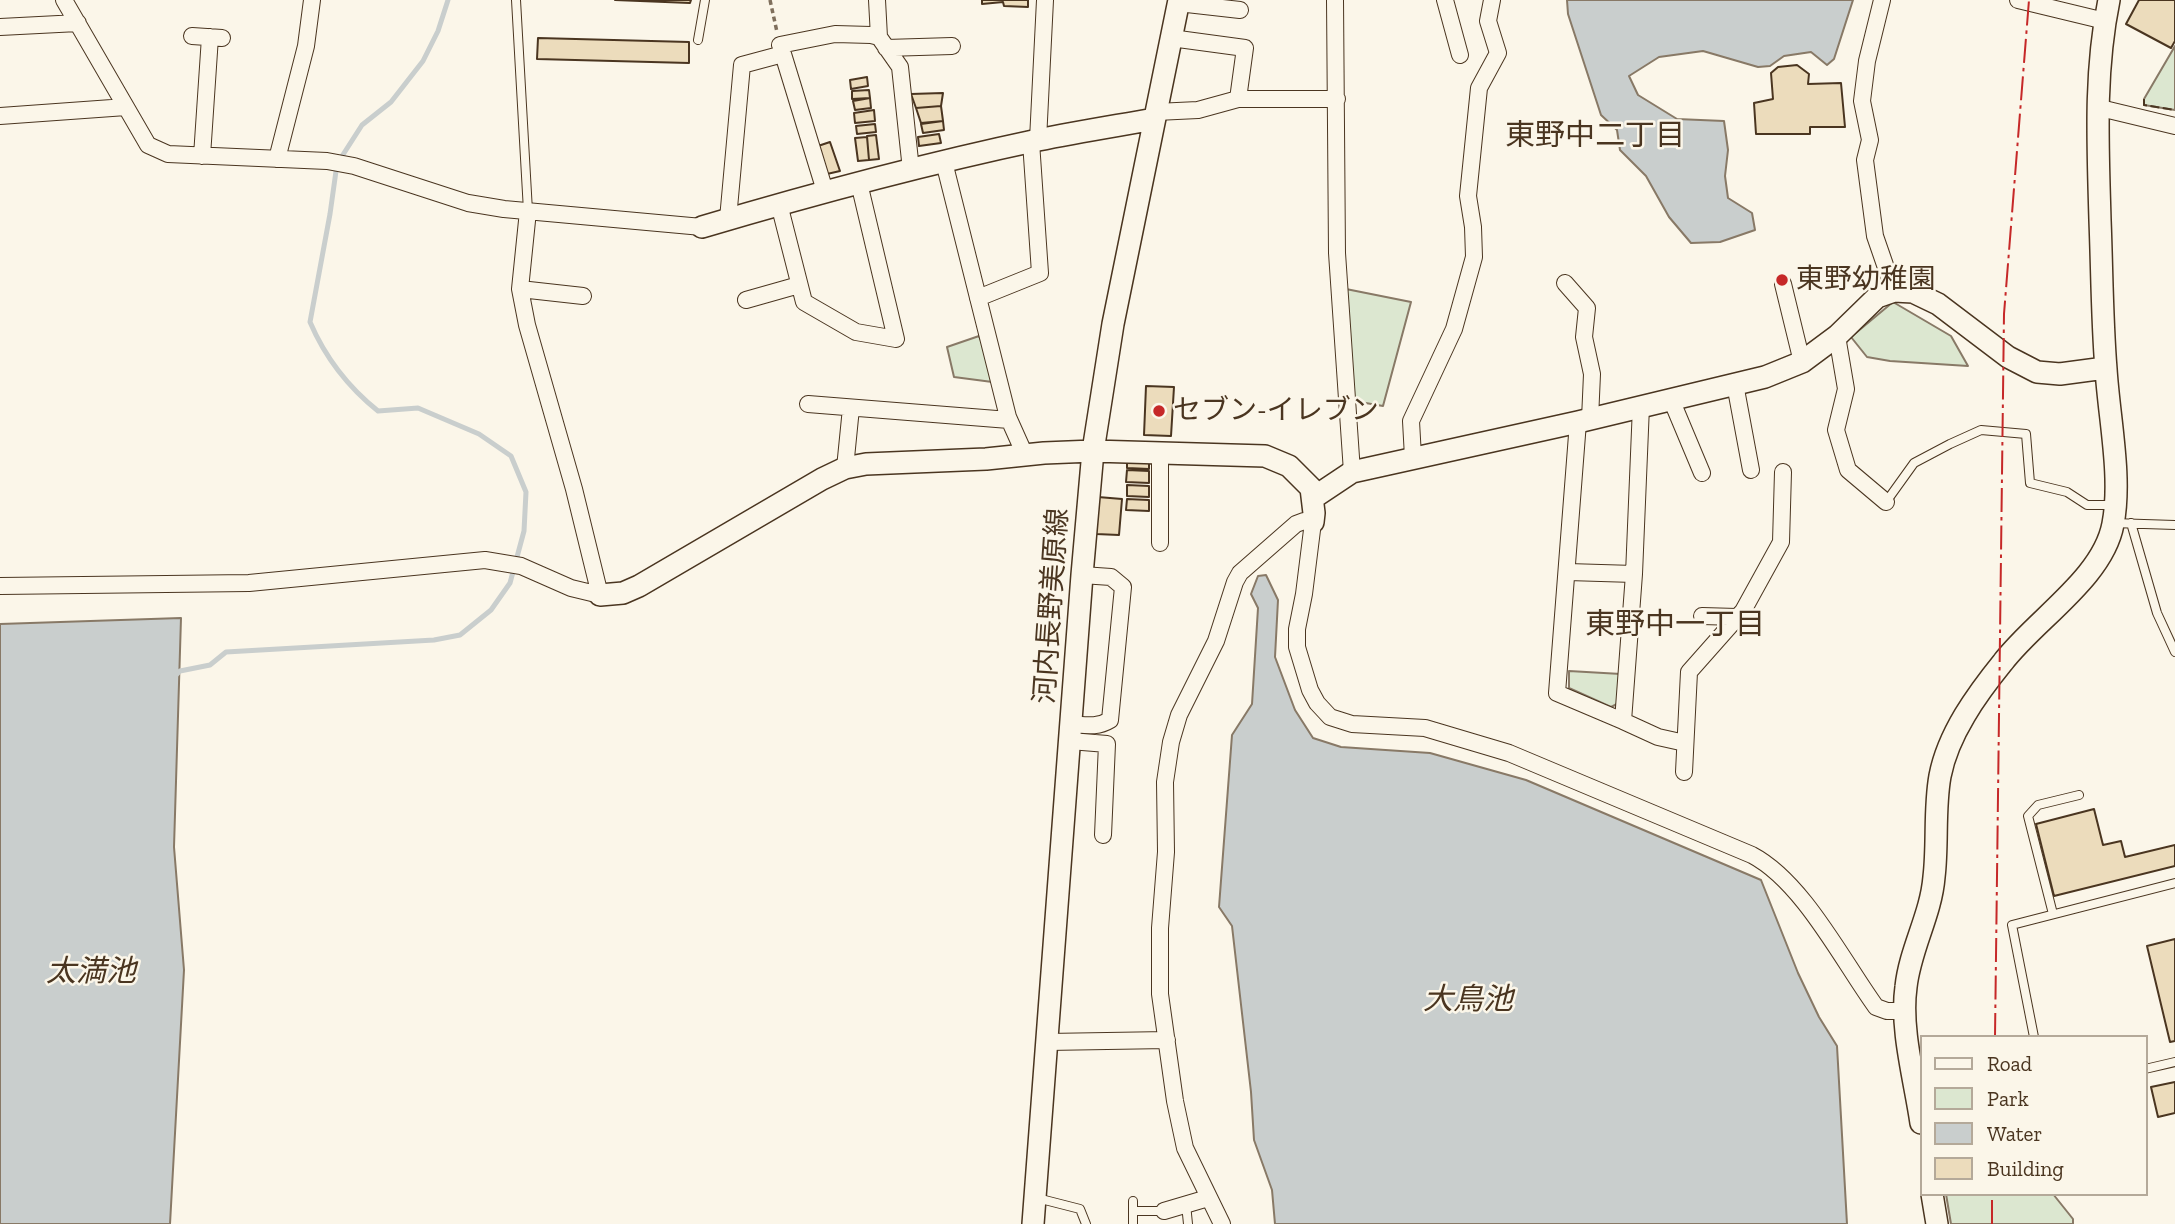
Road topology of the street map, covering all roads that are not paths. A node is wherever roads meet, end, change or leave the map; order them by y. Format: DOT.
graph roads {
  1 [pos="64,0"];
  2 [pos="312,0"];
  3 [pos="516,0"];
  4 [pos="705,0"];
  5 [pos="877,0"];
  6 [pos="1045,0"];
  7 [pos="1335,0"];
  8 [pos="1445,0"];
  9 [pos="1492,0"];
  10 [pos="1882,0"];
  11 [pos="2018,0"];
  12 [pos="2109,0"];
  13 [pos="1179,1"];
  14 [pos="1240,10"];
  15 [pos="2105,22"];
  16 [pos="78,23"];
  17 [pos="0,27"];
  18 [pos="192,37"];
  19 [pos="1171,38"];
  20 [pos="698,40"];
  21 [pos="882,42"];
  22 [pos="780,45"];
  23 [pos="952,46"];
  24 [pos="1460,55"];
  25 [pos="1238,99"];
  26 [pos="1337,99"];
  27 [pos="126,107"];
  28 [pos="2096,107"];
  29 [pos="0,116"];
  30 [pos="1155,116"];
  31 [pos="2175,126"];
  32 [pos="1035,141"];
  33 [pos="202,156"];
  34 [pos="277,159"];
  35 [pos="944,162"];
  36 [pos="911,170"];
  37 [pos="859,183"];
  38 [pos="825,191"];
  39 [pos="779,204"];
  40 [pos="528,211"];
  41 [pos="728,219"];
  42 [pos="702,227"];
  43 [pos="1565,283"];
  44 [pos="1783,284"];
  45 [pos="799,285"];
  46 [pos="520,289"];
  47 [pos="1894,291"];
  48 [pos="583,296"];
  49 [pos="978,298"];
  50 [pos="746,300"];
  51 [pos="1568,327"];
  52 [pos="1585,332"];
  53 [pos="1837,336"];
  54 [pos="1802,362"];
  55 [pos="2105,368"];
  56 [pos="1735,384"];
  57 [pos="1671,399"];
  58 [pos="808,404"];
  59 [pos="1641,406"];
  60 [pos="850,408"];
  61 [pos="1010,420"];
  62 [pos="1584,421"];
  63 [pos="1093,451"];
  64 [pos="1025,454"];
  65 [pos="1160,454"];
  66 [pos="1413,457"];
  67 [pos="845,468"];
  68 [pos="1751,470"];
  69 [pos="1352,472"];
  70 [pos="1783,472"];
  71 [pos="1702,473"];
  72 [pos="1313,498"];
  73 [pos="1886,502"];
  74 [pos="2120,517"];
  75 [pos="1313,522"];
  76 [pos="2175,525"];
  77 [pos="1160,544"];
  78 [pos="1568,572"];
  79 [pos="1634,574"];
  80 [pos="1082,575"];
  81 [pos="0,586"];
  82 [pos="600,595"];
  83 [pos="1702,616"];
  84 [pos="1737,617"];
  85 [pos="2175,652"];
  86 [pos="1623,721"];
  87 [pos="1071,733"];
  88 [pos="1685,743"];
  89 [pos="1684,772"];
  90 [pos="2078,795"];
  91 [pos="1103,835"];
  92 [pos="2175,883"];
  93 [pos="2053,914"];
  94 [pos="1905,1010"];
  95 [pos="2034,1035"];
  96 [pos="1167,1040"];
  97 [pos="1046,1042"];
  98 [pos="2175,1062"];
  99 [pos="2147,1069"];
  100 [pos="1920,1115"];
  101 [pos="1932,1196"];
  102 [pos="1034,1197"];
  103 [pos="1208,1198"];
  104 [pos="1133,1200"];
  105 [pos="1186,1204"];
  106 [pos="1133,1211"];
  107 [pos="1164,1211"];
  108 [pos="1033,1224"];
  109 [pos="1086,1224"];
  110 [pos="1133,1224"];
  111 [pos="1188,1224"];
  112 [pos="1222,1224"];
  113 [pos="1937,1224"];
  1 -- 16 [label="street"];
  2 -- 34 [label="street"];
  3 -- 40 [label="lane"];
  4 -- 20 [label="lane"];
  5 -- 21 [label="street"];
  6 -- 32 [label="street"];
  7 -- 26 [label="street"];
  8 -- 24 [label="street"];
  9 -- 66 [label="street"];
  10 -- 47 [label="street"];
  11 -- 15 [label="street"];
  12 -- 15 [label="street"];
  13 -- 14 [label="street"];
  13 -- 19 [label="street, 河内長野美原線"];
  15 -- 28 [label="street"];
  16 -- 17 [label="street"];
  16 -- 27 [label="street"];
  18 -- 33 [label="street"];
  19 -- 25 [label="street"];
  19 -- 30 [label="street, 河内長野美原線"];
  21 -- 22 [label="street"];
  21 -- 23 [label="street"];
  21 -- 36 [label="street"];
  25 -- 26 [label="street"];
  25 -- 30 [label="street"];
  26 -- 69 [label="street"];
  27 -- 29 [label="street"];
  27 -- 33 [label="street"];
  28 -- 31 [label="street"];
  28 -- 55 [label="street"];
  30 -- 32 [label="street"];
  30 -- 63 [label="street, 河内長野美原線"];
  32 -- 35 [label="street"];
  32 -- 49 [label="street"];
  33 -- 34 [label="street"];
  34 -- 40 [label="street"];
  35 -- 36 [label="street"];
  35 -- 49 [label="street"];
  36 -- 37 [label="street"];
  37 -- 38 [label="street"];
  37 -- 45 [label="street"];
  38 -- 39 [label="street"];
  38 -- 41 [label="street"];
  39 -- 41 [label="street"];
  39 -- 45 [label="street"];
  40 -- 42 [label="street"];
  40 -- 46 [label="street"];
  41 -- 42 [label="street"];
  43 -- 52 [label="street"];
  44 -- 54 [label="street"];
  45 -- 50 [label="street"];
  46 -- 48 [label="street"];
  46 -- 82 [label="street"];
  47 -- 53 [label="street"];
  47 -- 55 [label="street"];
  49 -- 61 [label="street"];
  51 -- 52 [label="street"];
  52 -- 62 [label="street"];
  53 -- 54 [label="street"];
  53 -- 73 [label="street"];
  54 -- 56 [label="street"];
  55 -- 74 [label="street"];
  56 -- 57 [label="street"];
  56 -- 68 [label="street"];
  57 -- 59 [label="street"];
  57 -- 71 [label="street"];
  58 -- 60 [label="street"];
  59 -- 62 [label="street"];
  59 -- 79 [label="street"];
  60 -- 61 [label="street"];
  60 -- 67 [label="street"];
  61 -- 64 [label="street"];
  62 -- 66 [label="street"];
  62 -- 78 [label="street"];
  63 -- 64 [label="street"];
  63 -- 65 [label="street"];
  63 -- 80 [label="street, 河内長野美原線"];
  64 -- 67 [label="street"];
  65 -- 72 [label="street"];
  65 -- 77 [label="street"];
  66 -- 69 [label="street"];
  67 -- 82 [label="street"];
  69 -- 72 [label="street"];
  70 -- 84 [label="street"];
  72 -- 75 [label="street"];
  73 -- 74 [label="lane"];
  74 -- 76 [label="lane"];
  74 -- 85 [label="lane"];
  74 -- 94 [label="street"];
  75 -- 94 [label="street"];
  75 -- 96 [label="street"];
  78 -- 79 [label="street"];
  78 -- 86 [label="street"];
  79 -- 86 [label="street"];
  80 -- 87 [label="street, 河内長野美原線"];
  80 -- 87 [label="street"];
  81 -- 82 [label="street"];
  83 -- 84 [label="street"];
  84 -- 88 [label="street"];
  86 -- 88 [label="street"];
  87 -- 91 [label="street"];
  87 -- 97 [label="street, 河内長野美原線"];
  88 -- 89 [label="street"];
  90 -- 93 [label="lane"];
  92 -- 93 [label="lane"];
  93 -- 95 [label="lane"];
  94 -- 100 [label="street"];
  96 -- 97 [label="street"];
  96 -- 103 [label="street"];
  97 -- 102 [label="street, 河内長野美原線"];
  98 -- 99 [label="lane"];
  101 -- 113 [label="street"];
  102 -- 108 [label="street, 河内長野美原線"];
  102 -- 109 [label="lane"];
  103 -- 105 [label="street"];
  103 -- 112 [label="street"];
  104 -- 106 [label="lane"];
  105 -- 107 [label="street"];
  105 -- 111 [label="lane"];
  106 -- 107 [label="lane"];
  106 -- 110 [label="lane"];
}
